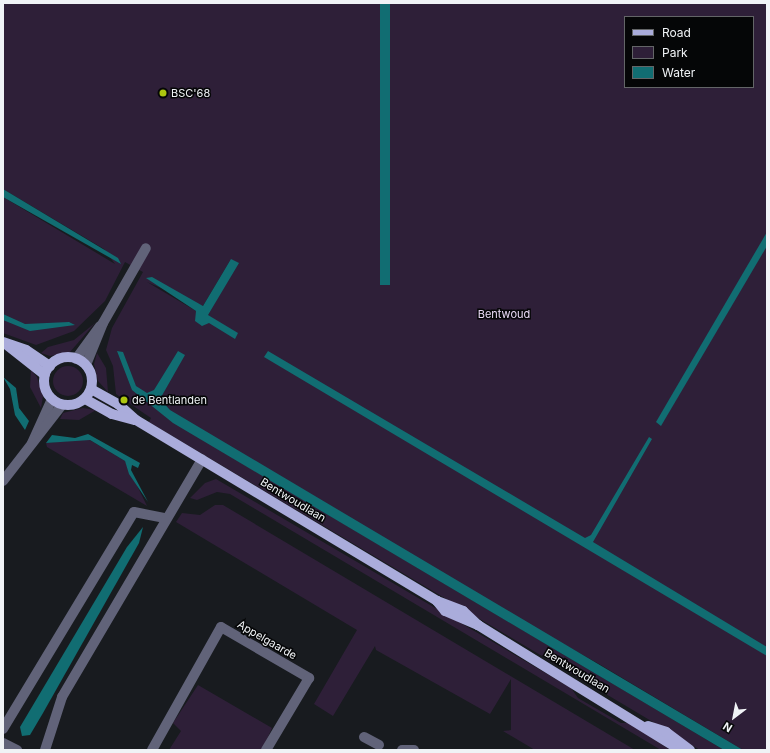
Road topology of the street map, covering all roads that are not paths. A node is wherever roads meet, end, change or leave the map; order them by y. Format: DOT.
graph roads {
  1 [pos="146,248"];
  2 [pos="103,323"];
  3 [pos="4,343"];
  4 [pos="76,359"];
  5 [pos="86,365"];
  6 [pos="48,370"];
  7 [pos="91,389"];
  8 [pos="52,399"];
  9 [pos="84,399"];
  10 [pos="62,405"];
  11 [pos="136,420"];
  12 [pos="32,443"];
  13 [pos="202,459"];
  14 [pos="3,481"];
  15 [pos="166,518"];
  16 [pos="644,725"];
  17 [pos="3,729"];
  18 [pos="364,737"];
  19 [pos="3,743"];
  20 [pos="381,748"];
  21 [pos="17,750"];
  22 [pos="45,750"];
  23 [pos="152,750"];
  24 [pos="266,750"];
  25 [pos="402,750"];
  26 [pos="414,750"];
  27 [pos="680,750"];
  28 [pos="690,750"];
  1 -- 2 [label="street"];
  2 -- 4 [label="street"];
  2 -- 5 [label="street"];
  3 -- 6 [label="main road"];
  4 -- 5 [label="main road"];
  4 -- 6 [label="main road"];
  5 -- 7 [label="main road"];
  6 -- 8 [label="main road"];
  7 -- 9 [label="main road"];
  7 -- 11 [label="main road, Bentwoudlaan"];
  8 -- 10 [label="main road"];
  8 -- 12 [label="street"];
  9 -- 10 [label="main road"];
  9 -- 11 [label="main road, Bentwoudlaan"];
  10 -- 12 [label="street"];
  11 -- 13 [label="main road, Bentwoudlaan"];
  12 -- 14 [label="street"];
  13 -- 15 [label="street"];
  13 -- 16 [label="main road, Bentwoudlaan"];
  15 -- 17 [label="street"];
  15 -- 22 [label="street"];
  16 -- 27 [label="main road, Bentwoudlaan"];
  16 -- 28 [label="main road, Bentwoudlaan"];
  18 -- 20 [label="street"];
  19 -- 21 [label="street"];
  23 -- 24 [label="street, Appelgaarde"];
  25 -- 26 [label="street"];
}
